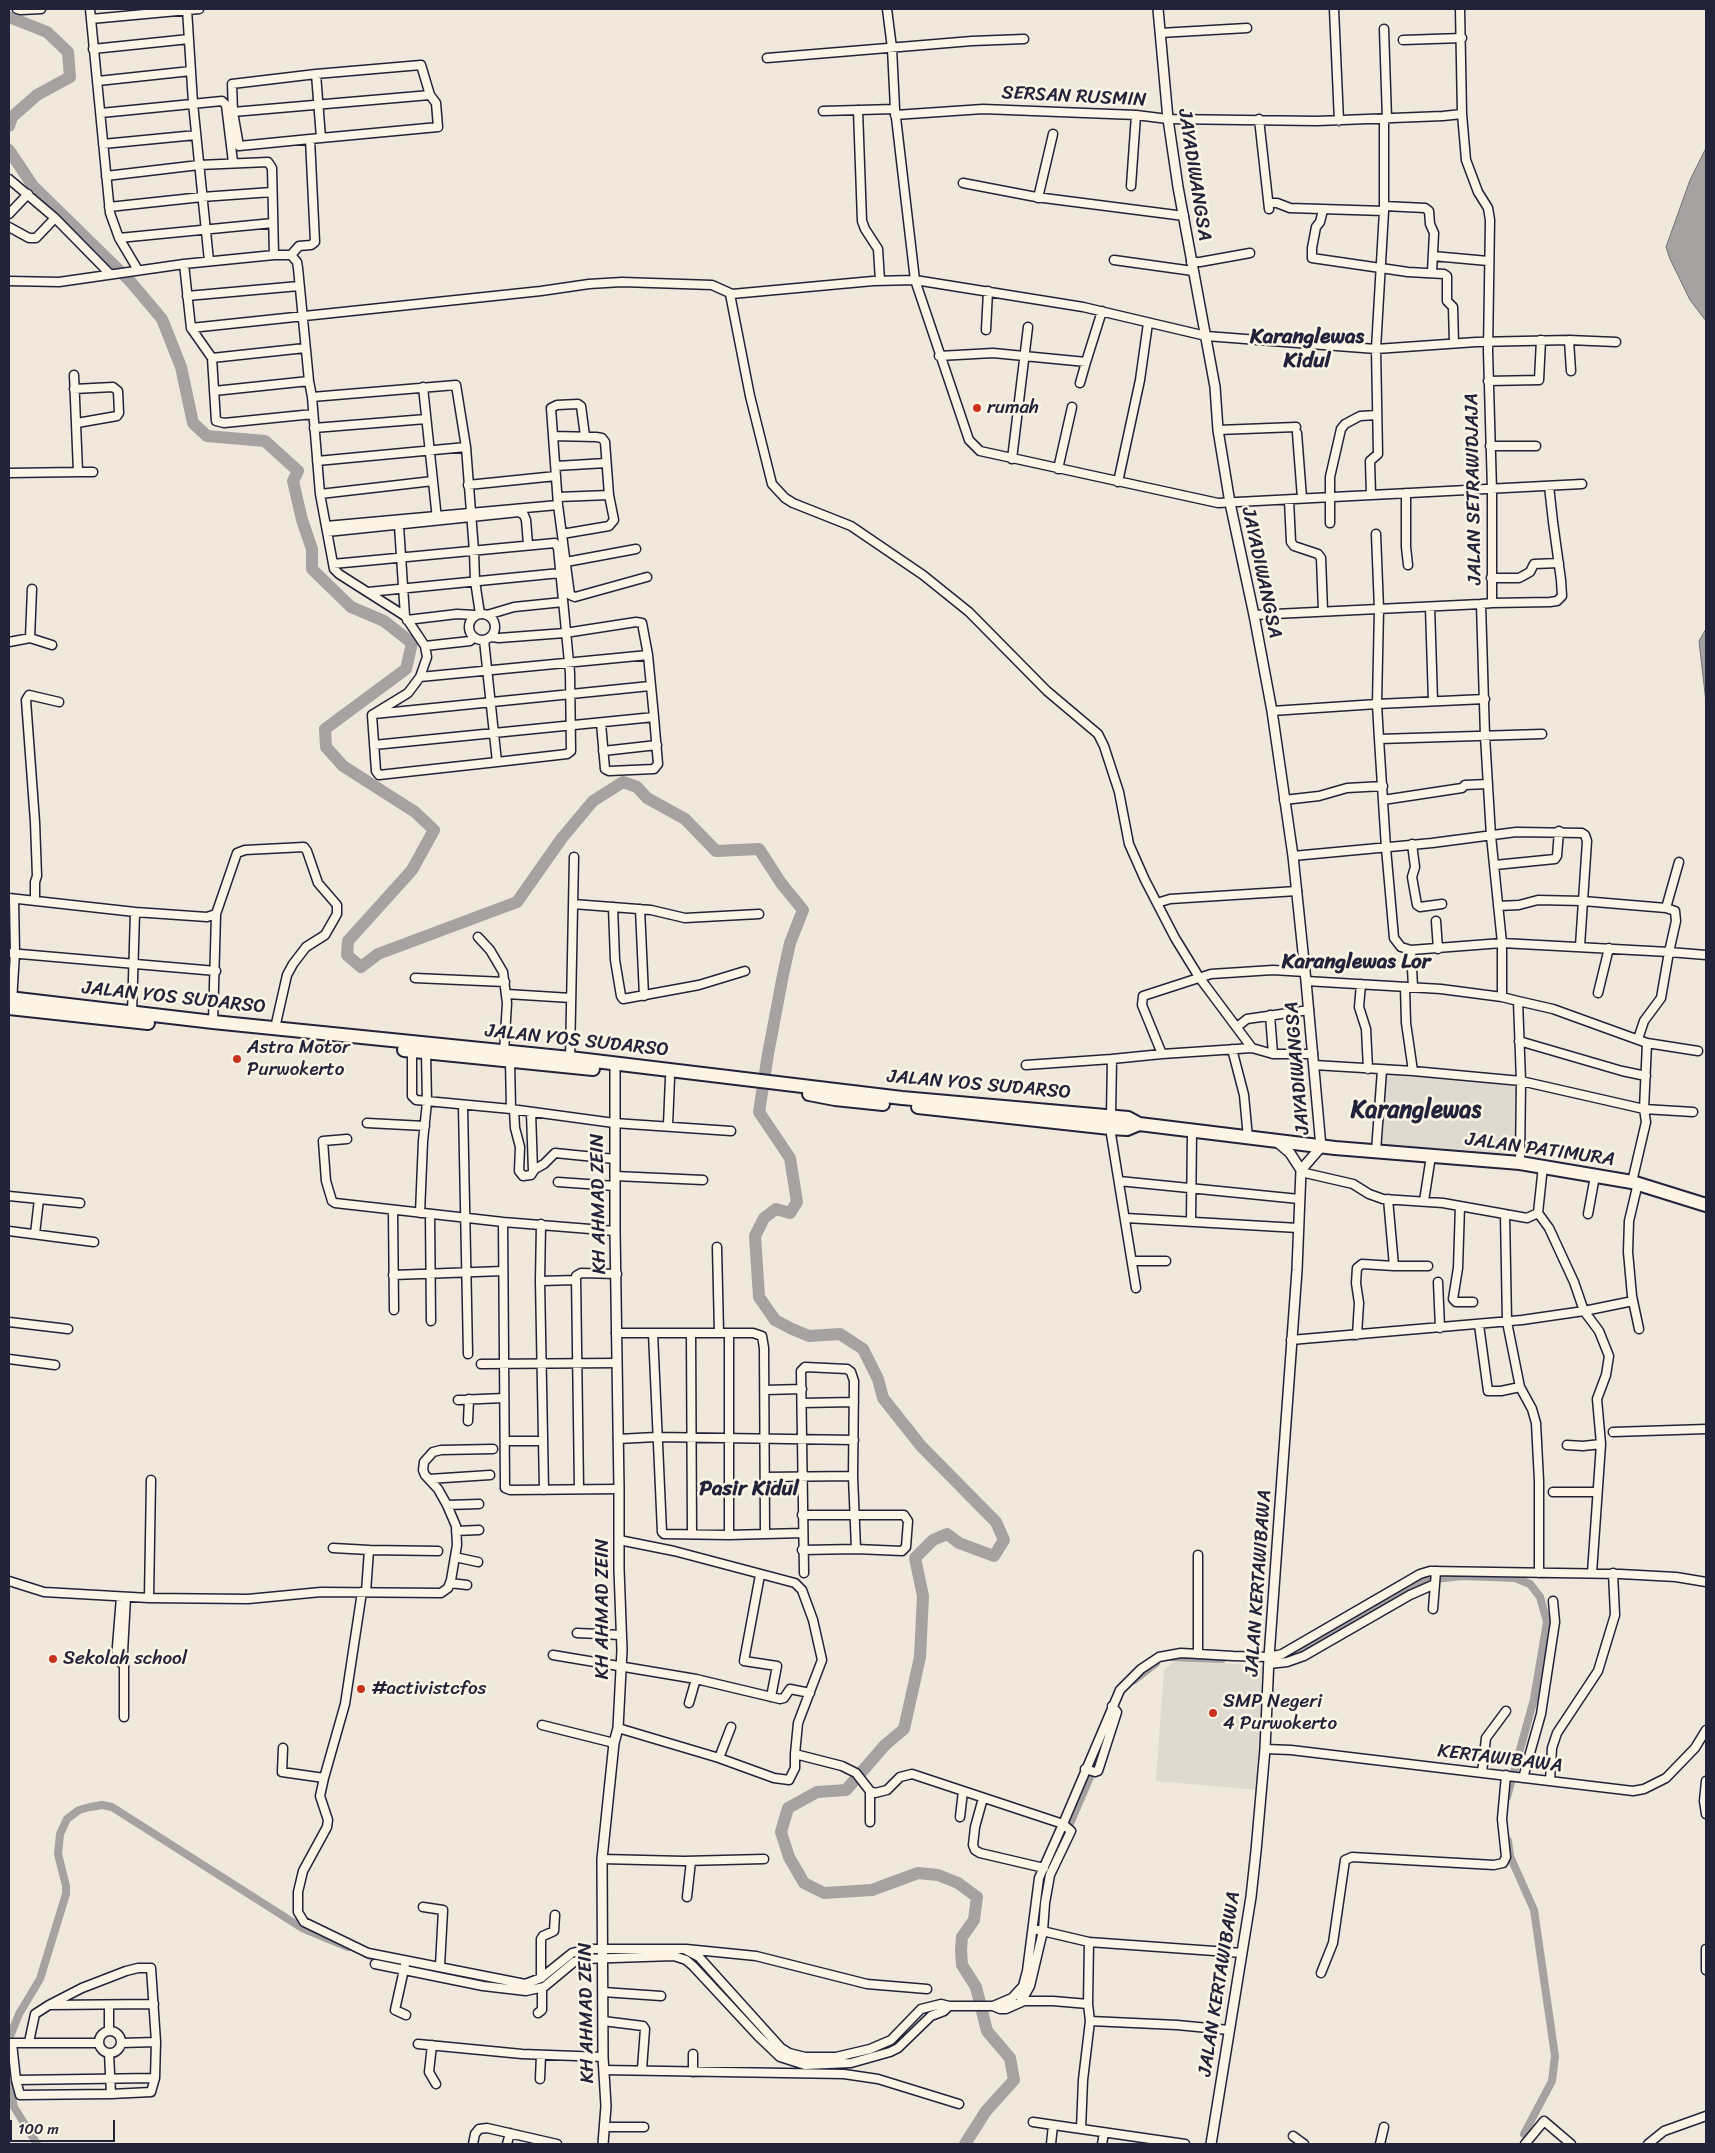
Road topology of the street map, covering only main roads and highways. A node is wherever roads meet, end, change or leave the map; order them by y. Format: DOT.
graph roads {
  1 [pos="10,1005"];
  2 [pos="507,1056"];
  3 [pos="614,1068"];
  4 [pos="726,1081"];
  5 [pos="1321,1147"];
  6 [pos="1706,1205"];
  1 -- 2 [label="highway, JALAN YOS SUDARSO"];
  1 -- 2 [label="highway, JALAN YOS SUDARSO"];
  2 -- 3 [label="highway, JALAN YOS SUDARSO"];
  2 -- 3 [label="highway, JALAN YOS SUDARSO"];
  3 -- 4 [label="highway, JALAN YOS SUDARSO"];
  3 -- 4 [label="highway, JALAN YOS SUDARSO"];
  4 -- 5 [label="highway, JALAN YOS SUDARSO"];
  5 -- 6 [label="highway, JALAN PATIMURA"];
}
